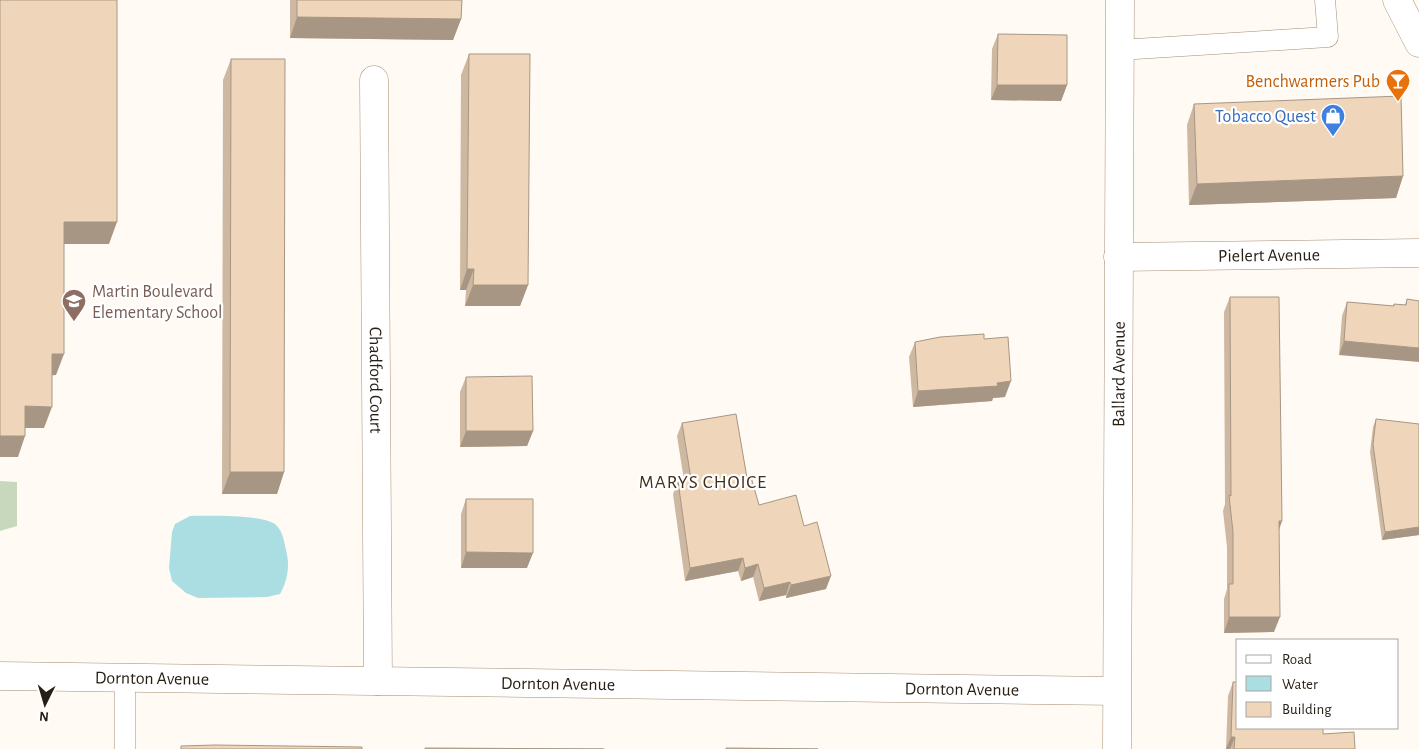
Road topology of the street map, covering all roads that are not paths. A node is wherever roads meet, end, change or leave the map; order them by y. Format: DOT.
graph roads {
  1 [pos="1120,0"];
  2 [pos="1325,0"];
  3 [pos="1397,0"];
  4 [pos="1419,43"];
  5 [pos="1119,50"];
  6 [pos="374,80"];
  7 [pos="1419,253"];
  8 [pos="1118,257"];
  9 [pos="0,676"];
  10 [pos="125,678"];
  11 [pos="378,681"];
  12 [pos="1116,691"];
  13 [pos="125,749"];
  14 [pos="1116,749"];
  1 -- 5 [label="street, Ballard Avenue"];
  2 -- 5 [label="lane"];
  3 -- 4 [label="street"];
  5 -- 8 [label="street, Ballard Avenue"];
  6 -- 11 [label="street, Chadford Court"];
  7 -- 8 [label="street, Pielert Avenue"];
  8 -- 12 [label="street, Ballard Avenue"];
  9 -- 10 [label="street, Dornton Avenue"];
  10 -- 11 [label="street, Dornton Avenue"];
  10 -- 13 [label="lane"];
  11 -- 12 [label="street, Dornton Avenue"];
  12 -- 14 [label="street, Ballard Avenue"];
}
